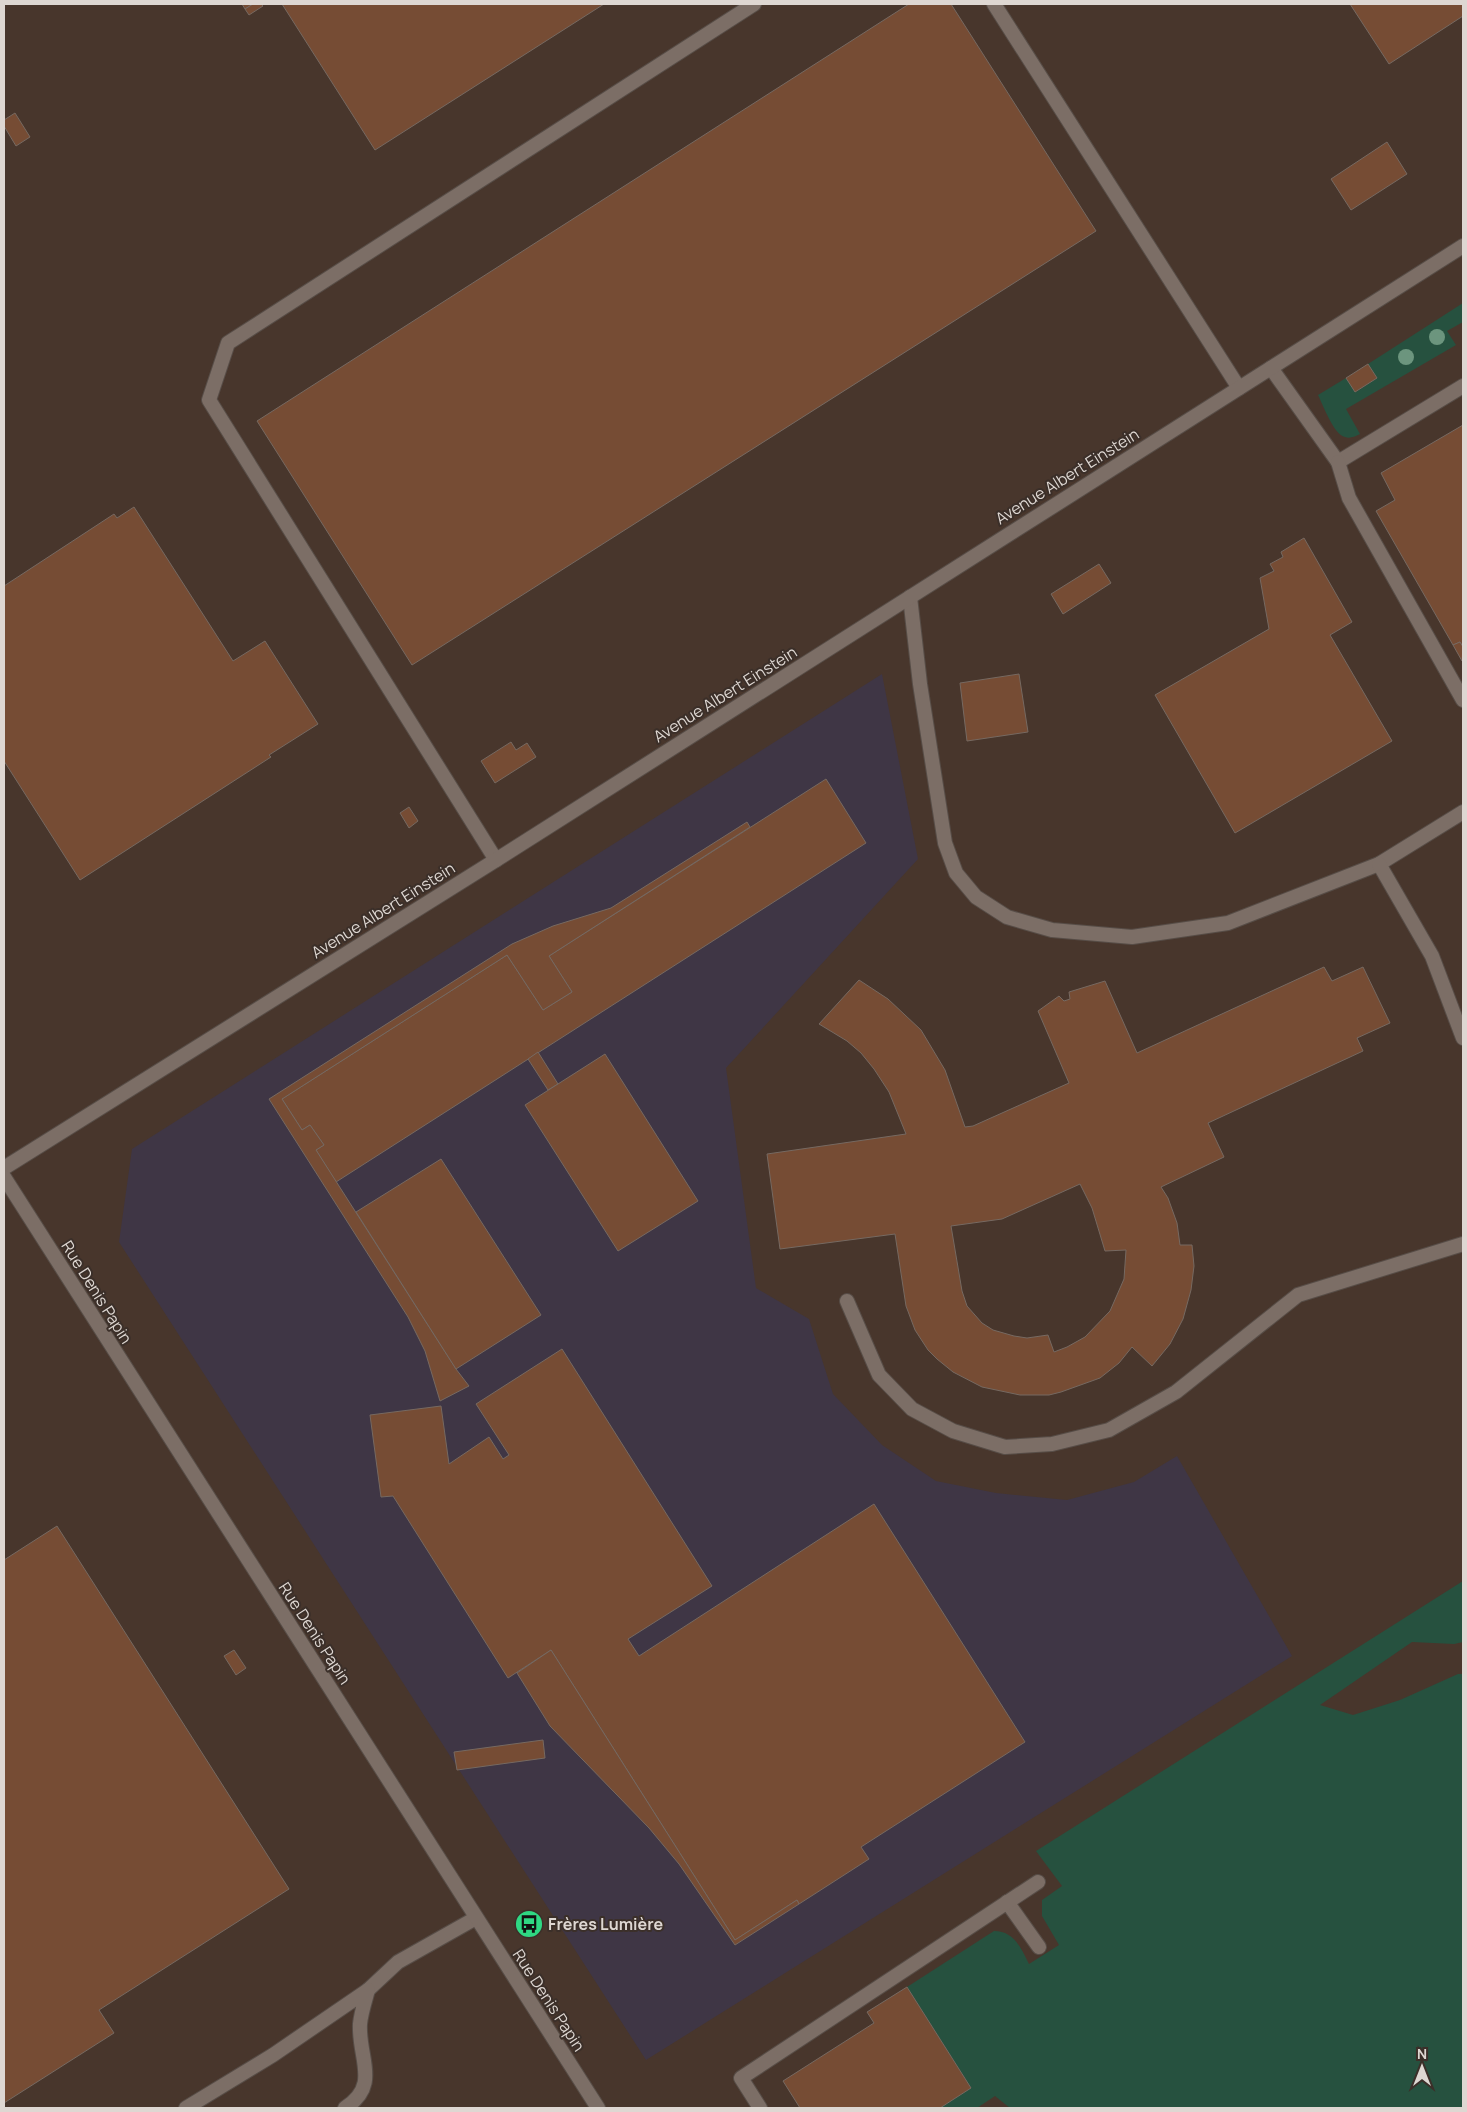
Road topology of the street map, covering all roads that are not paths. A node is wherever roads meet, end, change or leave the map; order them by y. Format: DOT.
graph roads {
  1 [pos="754,4"];
  2 [pos="994,4"];
  3 [pos="1463,246"];
  4 [pos="1271,368"];
  5 [pos="1463,386"];
  6 [pos="1240,388"];
  7 [pos="1338,462"];
  8 [pos="910,598"];
  9 [pos="1463,700"];
  10 [pos="1463,812"];
  11 [pos="496,860"];
  12 [pos="1380,864"];
  13 [pos="1463,1038"];
  14 [pos="4,1168"];
  15 [pos="4,1177"];
  16 [pos="1463,1244"];
  17 [pos="847,1301"];
  18 [pos="1038,1882"];
  19 [pos="1007,1902"];
  20 [pos="476,1918"];
  21 [pos="1039,1947"];
  22 [pos="368,1990"];
  23 [pos="186,2108"];
  24 [pos="345,2108"];
  25 [pos="598,2108"];
  26 [pos="760,2108"];
  1 -- 11 [label="street"];
  2 -- 6 [label="street"];
  3 -- 4 [label="street, Avenue Albert Einstein"];
  4 -- 6 [label="street, Avenue Albert Einstein"];
  4 -- 7 [label="street"];
  5 -- 7 [label="street"];
  6 -- 8 [label="street, Avenue Albert Einstein"];
  7 -- 9 [label="street"];
  8 -- 11 [label="street, Avenue Albert Einstein"];
  8 -- 12 [label="street"];
  10 -- 12 [label="street"];
  11 -- 14 [label="street, Avenue Albert Einstein"];
  12 -- 13 [label="street"];
  15 -- 20 [label="street, Rue Denis Papin"];
  16 -- 17 [label="street"];
  18 -- 19 [label="street"];
  19 -- 21 [label="street"];
  19 -- 26 [label="street"];
  20 -- 22 [label="street"];
  20 -- 25 [label="street, Rue Denis Papin"];
  22 -- 23 [label="street"];
  22 -- 24 [label="street"];
}
